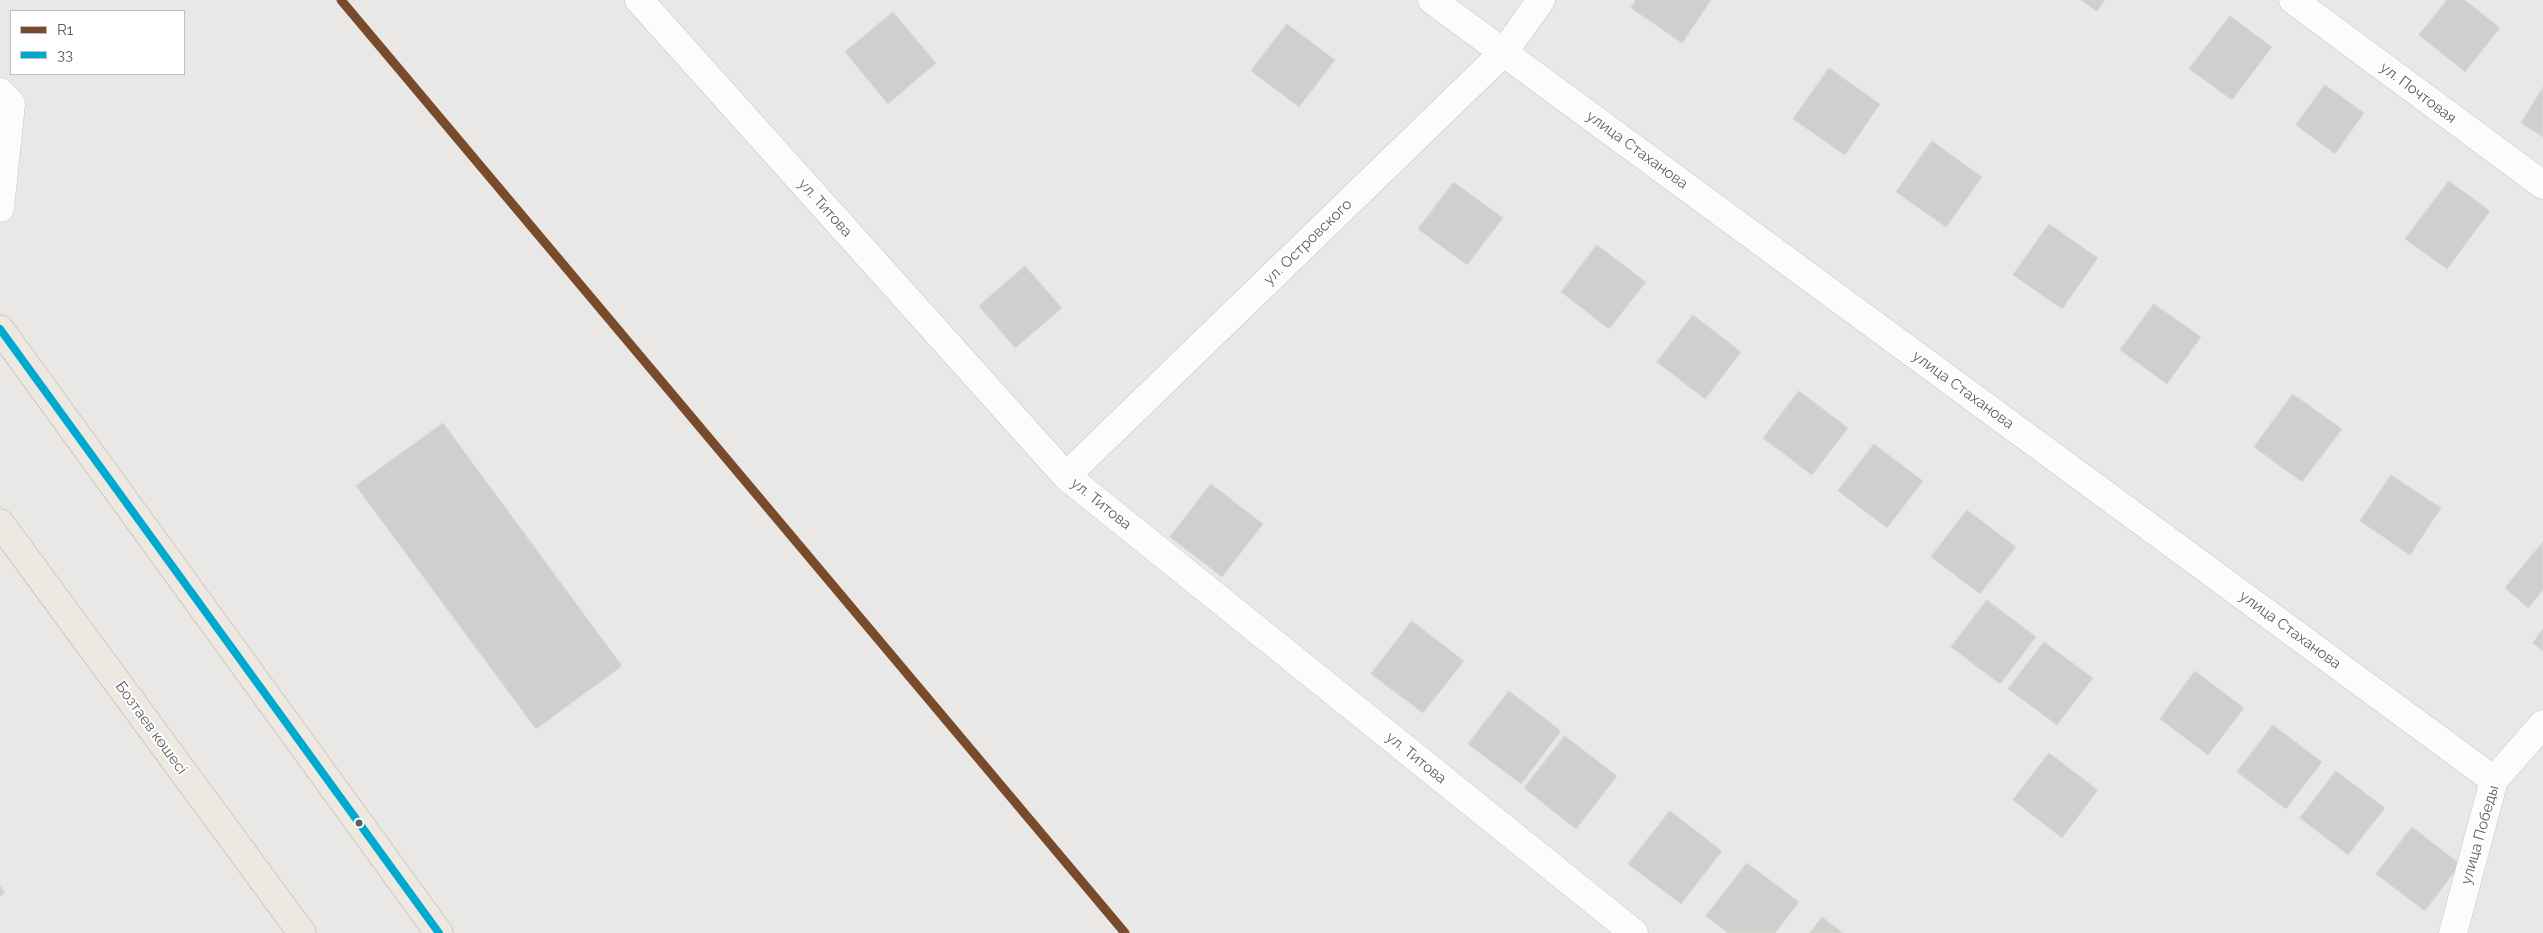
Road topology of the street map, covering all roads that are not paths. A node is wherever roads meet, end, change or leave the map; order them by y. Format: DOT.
graph roads {
  1 [pos="639,0"];
  2 [pos="1432,0"];
  3 [pos="1541,0"];
  4 [pos="2293,0"];
  5 [pos="1504,52"];
  6 [pos="0,92"];
  7 [pos="2543,186"];
  8 [pos="0,208"];
  9 [pos="0,329"];
  10 [pos="1066,476"];
  11 [pos="0,523"];
  12 [pos="2543,724"];
  13 [pos="2494,780"];
  14 [pos="302,933"];
  15 [pos="439,933"];
  16 [pos="1634,933"];
  17 [pos="2453,933"];
  1 -- 10 [label="street, ул. Титова"];
  2 -- 5 [label="street, улица Стаханова"];
  3 -- 5 [label="street, ул. Островского"];
  4 -- 7 [label="street, ул. Почтовая"];
  5 -- 10 [label="street, ул. Островского"];
  5 -- 13 [label="street, улица Стаханова"];
  6 -- 8 [label="street"];
  9 -- 15 [label="highway"];
  10 -- 16 [label="street, ул. Титова"];
  11 -- 14 [label="highway, Бозтаев көшесі"];
  12 -- 13 [label="street, улица Победы"];
  13 -- 17 [label="street, улица Победы"];
}
